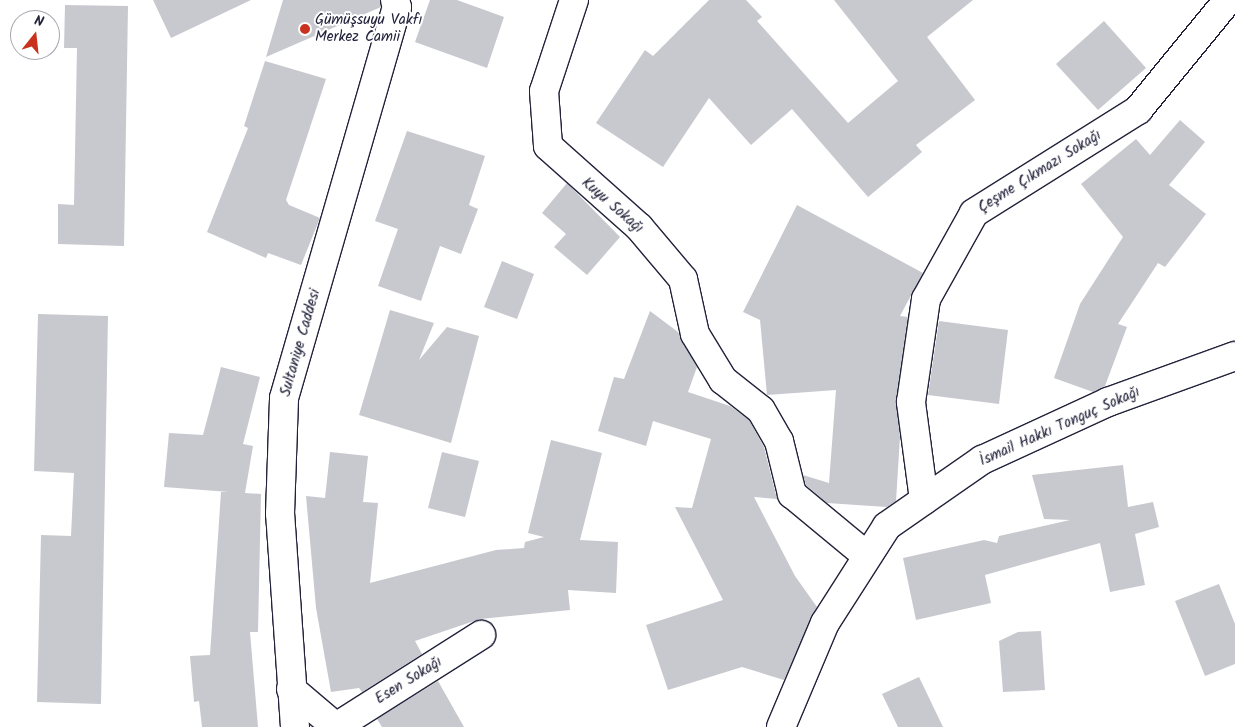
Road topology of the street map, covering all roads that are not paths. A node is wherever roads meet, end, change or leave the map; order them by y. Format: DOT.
graph roads {
  1 [pos="395,0"];
  2 [pos="574,0"];
  3 [pos="1228,0"];
  4 [pos="1235,356"];
  5 [pos="924,500"];
  6 [pos="867,556"];
  7 [pos="481,635"];
  8 [pos="291,689"];
  9 [pos="295,727"];
  10 [pos="336,727"];
  11 [pos="781,727"];
  1 -- 8 [label="street, Sultaniye Caddesi"];
  2 -- 6 [label="street, Kuyu Sokağı"];
  3 -- 5 [label="street, Çeşme Çıkmazı Sokağı"];
  4 -- 5 [label="street, İsmail Hakkı Tonguç Sokağı"];
  5 -- 6 [label="street, İsmail Hakkı Tonguç Sokağı"];
  6 -- 11 [label="street, İsmail Hakkı Tonguç Sokağı"];
  7 -- 10 [label="street, Esen Sokağı"];
  8 -- 9 [label="street, Sultaniye Caddesi"];
  8 -- 10 [label="street"];
}
